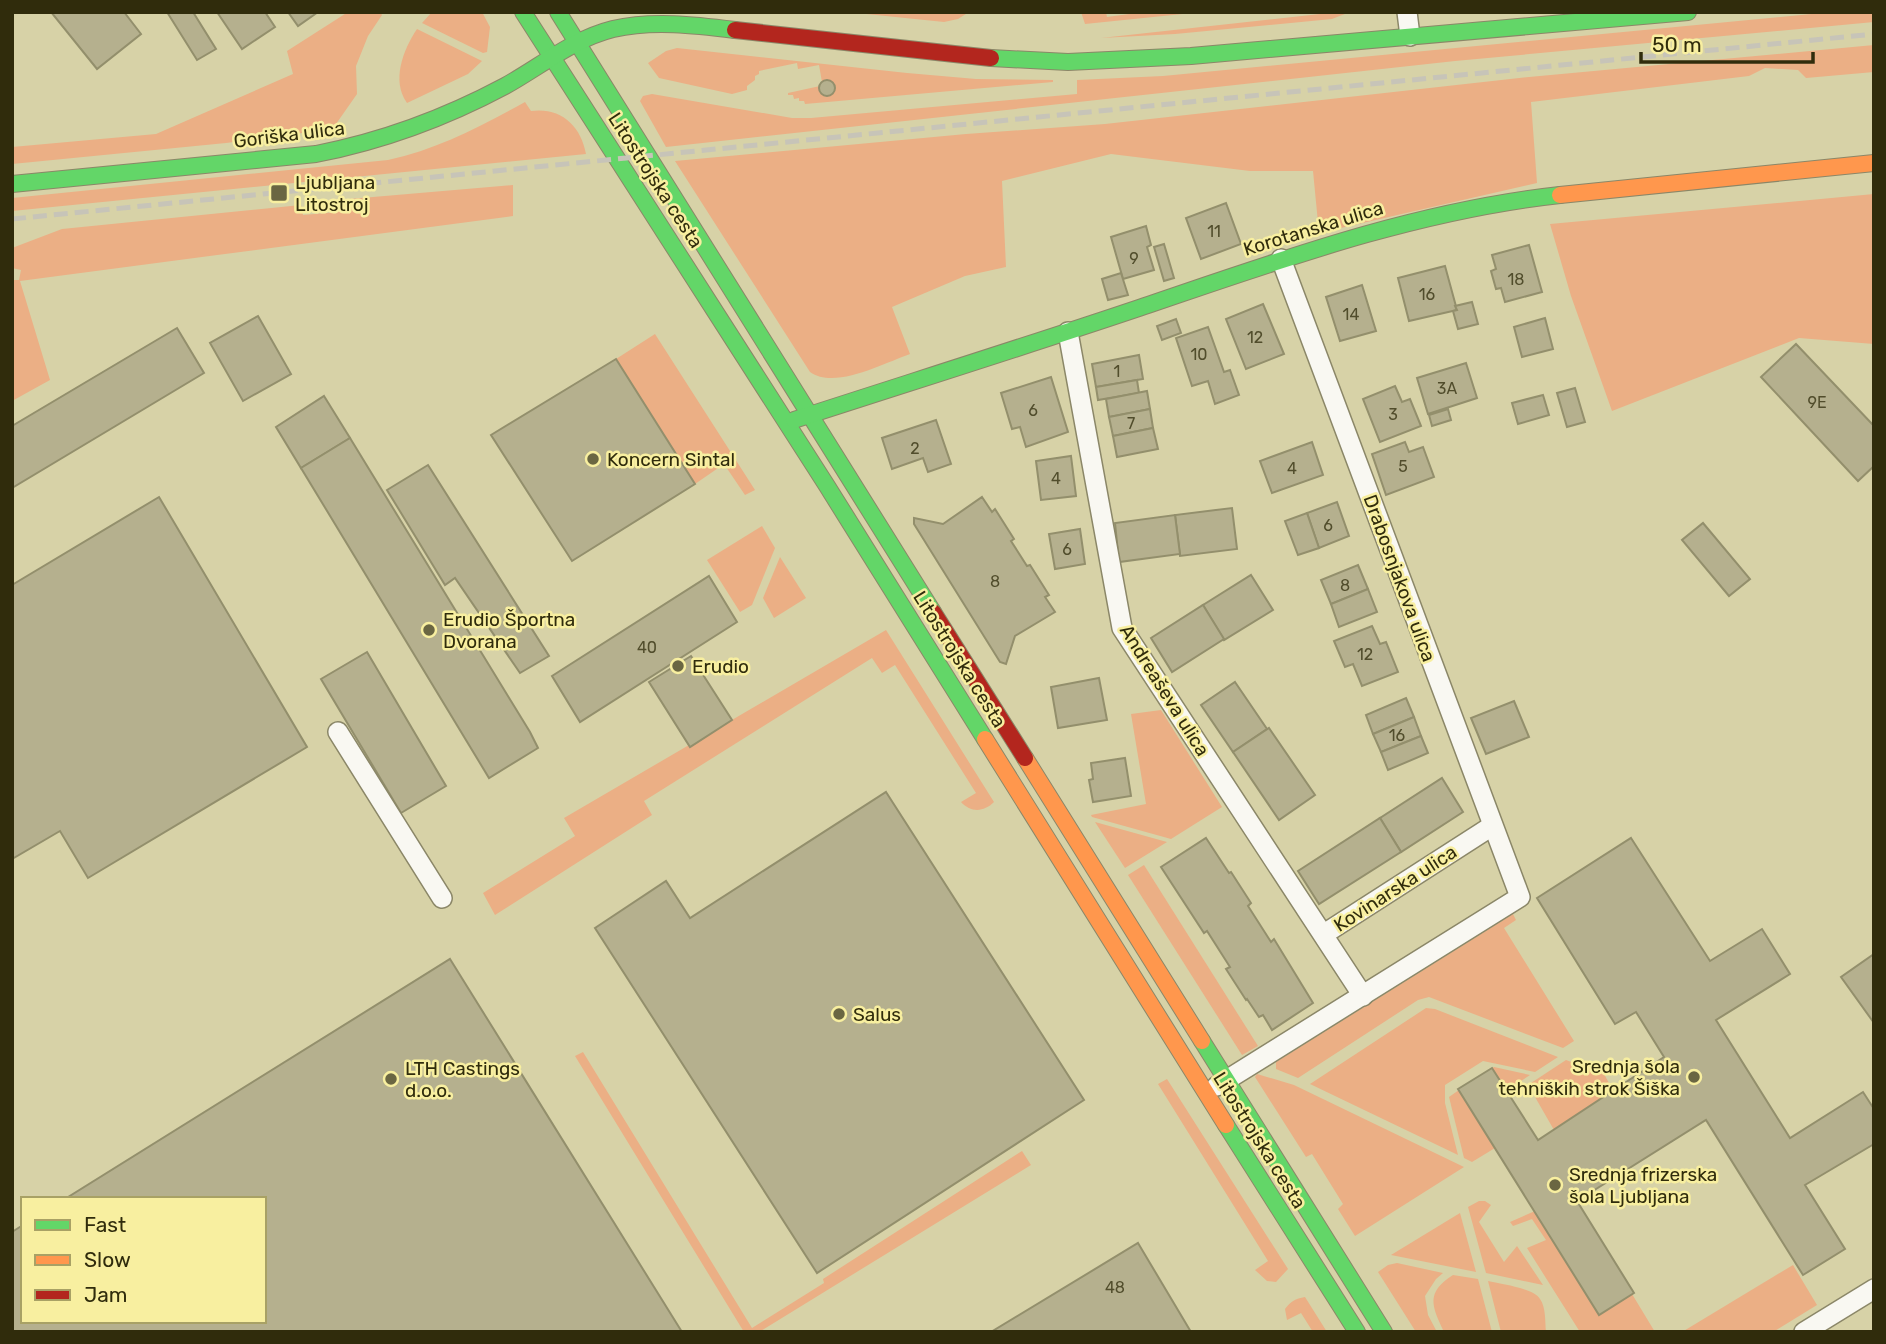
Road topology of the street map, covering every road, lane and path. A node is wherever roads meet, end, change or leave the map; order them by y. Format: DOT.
graph roads {
  1 [pos="523,12"];
  2 [pos="558,12"];
  3 [pos="1407,12"];
  4 [pos="1688,12"];
  5 [pos="1410,36"];
  6 [pos="577,42"];
  7 [pos="551,56"];
  8 [pos="1874,163"];
  9 [pos="12,184"];
  10 [pos="1281,259"];
  11 [pos="1068,332"];
  12 [pos="777,362"];
  13 [pos="756,375"];
  14 [pos="810,415"];
  15 [pos="785,423"];
  16 [pos="338,732"];
  17 [pos="1492,826"];
  18 [pos="442,898"];
  19 [pos="1324,934"];
  20 [pos="1363,996"];
  21 [pos="1227,1079"];
  22 [pos="1206,1093"];
  23 [pos="1874,1289"];
  24 [pos="1357,1332"];
  25 [pos="1384,1332"];
  26 [pos="1804,1332"];
  1 -- 7 [label="main road, Litostrojska cesta"];
  2 -- 6 [label="main road, Litostrojska cesta"];
  3 -- 5 [label="street"];
  4 -- 5 [label="main road, Goriška ulica"];
  5 -- 6 [label="main road, Goriška ulica"];
  6 -- 7 [label="main road, Goriška ulica"];
  6 -- 12 [label="main road, Litostrojska cesta"];
  7 -- 9 [label="main road, Goriška ulica"];
  7 -- 13 [label="main road, Litostrojska cesta"];
  8 -- 10 [label="main road, Korotanska ulica"];
  10 -- 11 [label="main road, Korotanska ulica"];
  10 -- 17 [label="street, Drabosnjakova ulica"];
  11 -- 14 [label="main road, Korotanska ulica"];
  11 -- 19 [label="street, Andreaševa ulica"];
  12 -- 13 [label="main road"];
  12 -- 14 [label="main road, Litostrojska cesta"];
  13 -- 15 [label="main road, Litostrojska cesta"];
  14 -- 15 [label="main road, Korotanska ulica"];
  14 -- 21 [label="main road, Litostrojska cesta"];
  15 -- 22 [label="main road, Litostrojska cesta"];
  16 -- 18 [label="street"];
  17 -- 19 [label="street, Kovinarska ulica"];
  17 -- 20 [label="street, Drabosnjakova ulica"];
  19 -- 20 [label="street, Kovinarska ulica"];
  20 -- 21 [label="street"];
  21 -- 22 [label="street"];
  21 -- 25 [label="main road, Litostrojska cesta"];
  22 -- 24 [label="main road, Litostrojska cesta"];
  23 -- 26 [label="street"];
}
